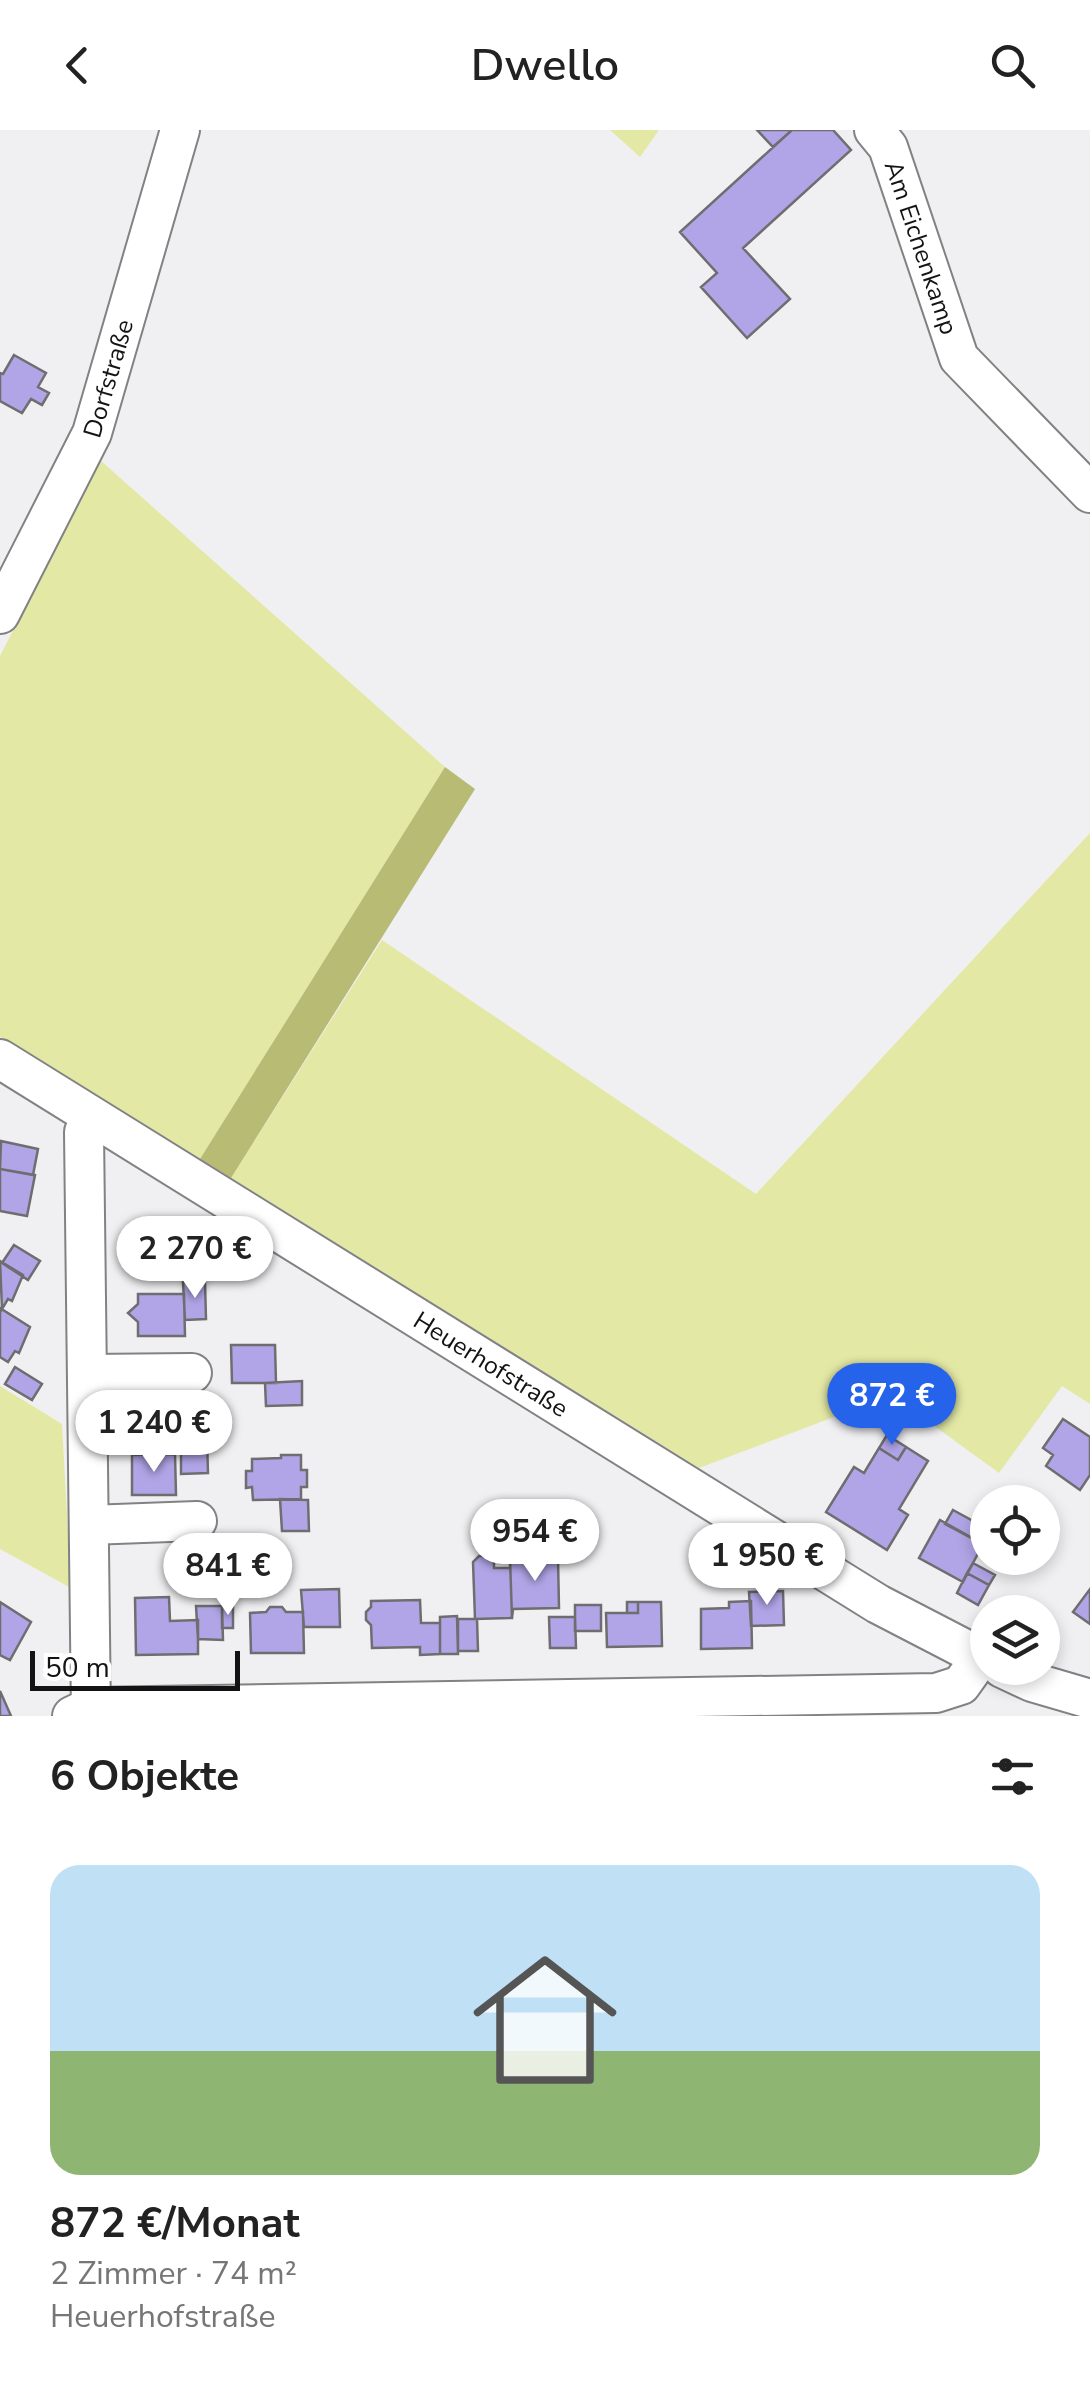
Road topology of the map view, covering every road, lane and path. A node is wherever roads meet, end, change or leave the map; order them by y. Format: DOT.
graph roads {
  1 [pos="180,130"];
  2 [pos="874,130"];
  3 [pos="1090,493"];
  4 [pos="0,614"];
  5 [pos="0,1059"];
  6 [pos="92,1118"];
  7 [pos="192,1373"];
  8 [pos="88,1374"];
  9 [pos="197,1521"];
  10 [pos="89,1525"];
  11 [pos="970,1651"];
  12 [pos="970,1678"];
  13 [pos="1043,1685"];
  14 [pos="1090,1698"];
  15 [pos="85,1713"];
  1 -- 4 [label="street, Dorfstraße"];
  2 -- 3 [label="street, Am Eichenkamp"];
  5 -- 6 [label="street, Heuerhofstraße"];
  6 -- 8 [label="street"];
  6 -- 11 [label="street, Heuerhofstraße"];
  7 -- 8 [label="street"];
  8 -- 10 [label="street"];
  9 -- 10 [label="street"];
  10 -- 15 [label="street"];
  12 -- 15 [label="street"];
  13 -- 14 [label="street, Heuerhofstraße"];
}
